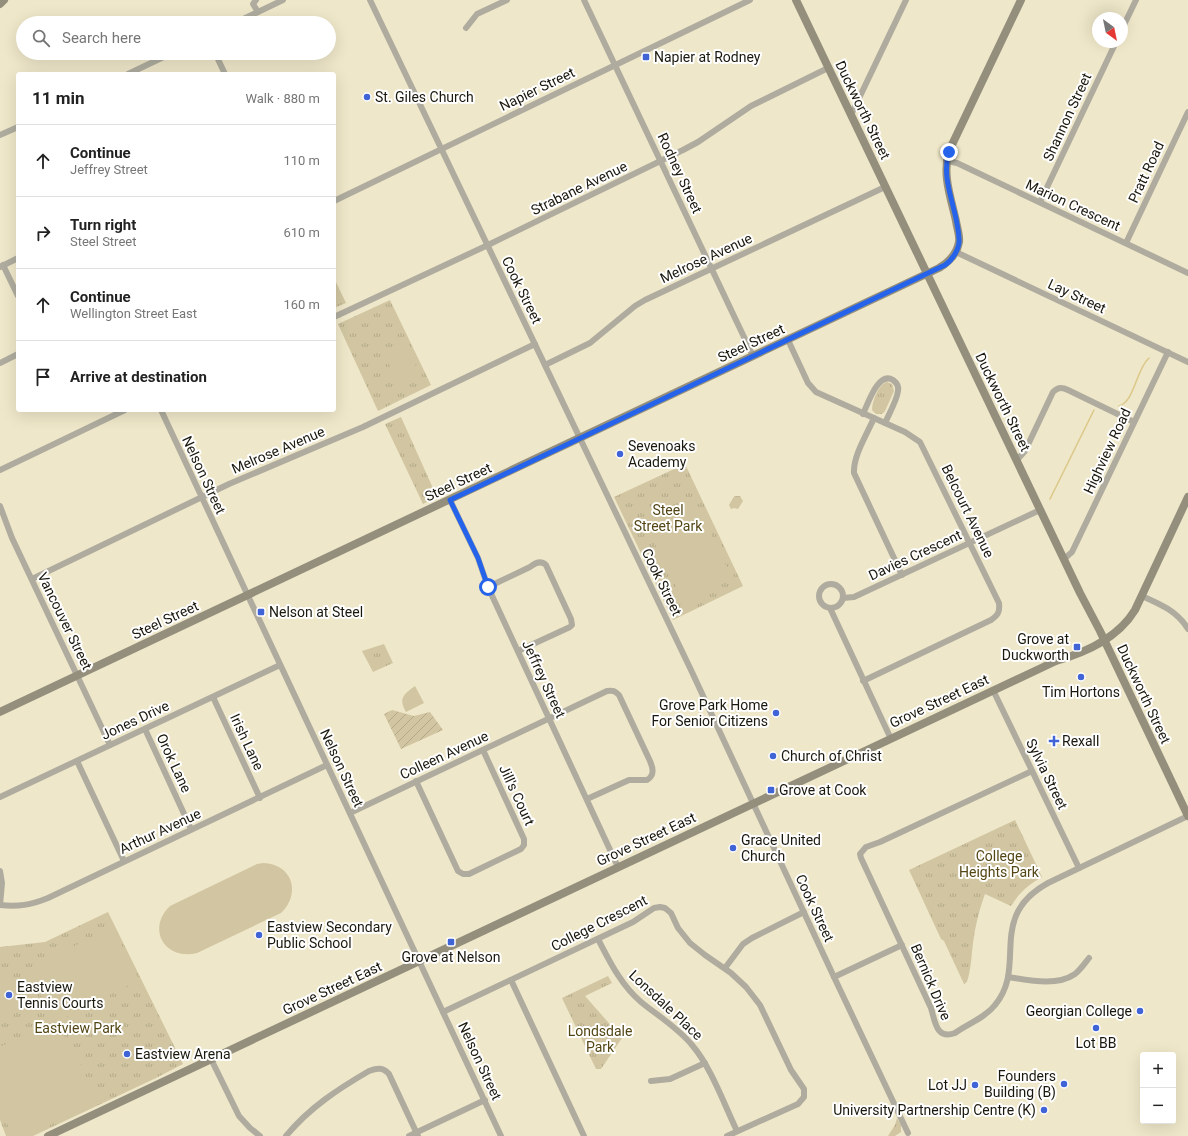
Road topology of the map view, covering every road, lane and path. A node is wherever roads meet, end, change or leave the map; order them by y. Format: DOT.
graph roads {
  1 [pos="4,0"];
  2 [pos="256,0"];
  3 [pos="283,0"];
  4 [pos="370,0"];
  5 [pos="507,0"];
  6 [pos="584,0"];
  7 [pos="750,0"];
  8 [pos="796,0"];
  9 [pos="906,0"];
  10 [pos="1021,0"];
  11 [pos="1136,0"];
  12 [pos="0,4"];
  13 [pos="258,12"];
  14 [pos="250,16"];
  15 [pos="1128,17"];
  16 [pos="466,28"];
  17 [pos="1113,48"];
  18 [pos="157,60"];
  19 [pos="218,60"];
  20 [pos="615,65"];
  21 [pos="828,68"];
  22 [pos="132,72"];
  23 [pos="224,72"];
  24 [pos="1188,112"];
  25 [pos="851,115"];
  26 [pos="16,128"];
  27 [pos="0,135"];
  28 [pos="442,148"];
  29 [pos="661,161"];
  30 [pos="946,161"];
  31 [pos="885,186"];
  32 [pos="336,200"];
  33 [pos="1040,202"];
  34 [pos="1126,243"];
  35 [pos="488,245"];
  36 [pos="956,252"];
  37 [pos="16,259"];
  38 [pos="2,266"];
  39 [pos="712,269"];
  40 [pos="1188,273"];
  41 [pos="927,274"];
  42 [pos="16,292"];
  43 [pos="336,316"];
  44 [pos="788,340"];
  45 [pos="535,344"];
  46 [pos="1168,352"];
  47 [pos="16,355"];
  48 [pos="753,356"];
  49 [pos="1188,362"];
  50 [pos="0,363"];
  51 [pos="545,365"];
  52 [pos="121,412"];
  53 [pos="162,412"];
  54 [pos="863,414"];
  55 [pos="874,418"];
  56 [pos="1134,422"];
  57 [pos="885,423"];
  58 [pos="580,438"];
  59 [pos="1016,460"];
  60 [pos="0,470"];
  61 [pos="202,496"];
  62 [pos="1188,497"];
  63 [pos="450,500"];
  64 [pos="0,506"];
  65 [pos="1040,510"];
  66 [pos="970,543"];
  67 [pos="1064,558"];
  68 [pos="902,575"];
  69 [pos="32,579"];
  70 [pos="488,587"];
  71 [pos="247,595"];
  72 [pos="1142,596"];
  73 [pos="843,598"];
  74 [pos="830,608"];
  75 [pos="1188,628"];
  76 [pos="1105,640"];
  77 [pos="518,651"];
  78 [pos="280,665"];
  79 [pos="78,676"];
  80 [pos="863,681"];
  81 [pos="993,690"];
  82 [pos="213,697"];
  83 [pos="0,712"];
  84 [pos="549,719"];
  85 [pos="145,729"];
  86 [pos="891,739"];
  87 [pos="110,745"];
  88 [pos="483,750"];
  89 [pos="77,761"];
  90 [pos="327,765"];
  91 [pos="1032,771"];
  92 [pos="416,781"];
  93 [pos="0,797"];
  94 [pos="260,798"];
  95 [pos="587,799"];
  96 [pos="753,803"];
  97 [pos="350,813"];
  98 [pos="1188,816"];
  99 [pos="192,829"];
  100 [pos="124,861"];
  101 [pos="618,867"];
  102 [pos="1079,868"];
  103 [pos="0,871"];
  104 [pos="0,905"];
  105 [pos="804,912"];
  106 [pos="598,939"];
  107 [pos="902,945"];
  108 [pos="1089,958"];
  109 [pos="420,961"];
  110 [pos="725,968"];
  111 [pos="834,977"];
  112 [pos="1008,978"];
  113 [pos="511,980"];
  114 [pos="443,1012"];
  115 [pos="211,1060"];
  116 [pos="705,1063"];
  117 [pos="651,1081"];
  118 [pos="485,1100"];
  119 [pos="737,1131"];
  120 [pos="908,1132"];
  121 [pos="417,1134"];
  122 [pos="48,1136"];
  123 [pos="260,1136"];
  124 [pos="286,1136"];
  125 [pos="408,1136"];
  126 [pos="502,1136"];
  127 [pos="584,1136"];
  128 [pos="727,1136"];
  1 -- 12 [label="street"];
  2 -- 13 [label="street"];
  3 -- 13 [label="street"];
  4 -- 28 [label="street, Cook Street"];
  5 -- 16 [label="street"];
  6 -- 20 [label="street, Rodney Street"];
  7 -- 20 [label="street, Napier Street"];
  8 -- 21 [label="street, Duckworth Street"];
  9 -- 25 [label="street"];
  10 -- 30 [label="street"];
  11 -- 15 [label="street"];
  13 -- 14 [label="street"];
  17 -- 33 [label="street, Shannon Street"];
  18 -- 22 [label="street"];
  19 -- 23 [label="street"];
  20 -- 28 [label="street, Napier Street"];
  20 -- 29 [label="street, Rodney Street"];
  21 -- 25 [label="street, Duckworth Street"];
  21 -- 29 [label="street, Strabane Avenue"];
  24 -- 34 [label="street, Pratt Road"];
  25 -- 31 [label="street, Duckworth Street"];
  26 -- 27 [label="street"];
  28 -- 32 [label="street, Napier Street"];
  28 -- 35 [label="street, Cook Street"];
  29 -- 35 [label="street, Strabane Avenue"];
  29 -- 39 [label="street, Rodney Street"];
  30 -- 33 [label="street, Marion Crescent"];
  30 -- 36 [label="street"];
  31 -- 39 [label="street, Melrose Avenue"];
  31 -- 41 [label="street, Duckworth Street"];
  33 -- 34 [label="street, Marion Crescent"];
  34 -- 40 [label="street, Marion Crescent"];
  35 -- 43 [label="street, Strabane Avenue"];
  35 -- 45 [label="street, Cook Street"];
  36 -- 41 [label="street, Steel Street"];
  36 -- 46 [label="street, Lay Street"];
  37 -- 38 [label="street"];
  38 -- 42 [label="street"];
  39 -- 48 [label="street, Rodney Street"];
  39 -- 51 [label="street, Melrose Avenue"];
  41 -- 44 [label="street, Steel Street"];
  41 -- 59 [label="street, Duckworth Street"];
  44 -- 48 [label="street, Steel Street"];
  44 -- 54 [label="street, Belcourt Avenue"];
  45 -- 51 [label="street, Cook Street"];
  45 -- 61 [label="street, Melrose Avenue"];
  46 -- 49 [label="street, Lay Street"];
  46 -- 56 [label="street, Highview Road"];
  47 -- 50 [label="street"];
  48 -- 58 [label="street, Steel Street"];
  51 -- 58 [label="street, Cook Street"];
  52 -- 60 [label="street"];
  53 -- 61 [label="street, Nelson Street"];
  54 -- 55 [label="street, Belcourt Avenue"];
  54 -- 57 [label="street"];
  55 -- 57 [label="street, Belcourt Avenue"];
  55 -- 68 [label="street"];
  56 -- 59 [label="street"];
  56 -- 67 [label="street, Highview Road"];
  57 -- 66 [label="street, Belcourt Avenue"];
  58 -- 63 [label="street, Steel Street"];
  58 -- 96 [label="street, Cook Street"];
  59 -- 65 [label="street, Duckworth Street"];
  61 -- 69 [label="street, Melrose Avenue"];
  61 -- 71 [label="street, Nelson Street"];
  62 -- 72 [label="street, Grove Street East"];
  63 -- 70 [label="street, Jeffrey Street"];
  63 -- 71 [label="street, Steel Street"];
  64 -- 69 [label="street, Vancouver Street"];
  65 -- 66 [label="street, Davies Crescent"];
  65 -- 67 [label="street, Duckworth Street"];
  66 -- 68 [label="street, Davies Crescent"];
  66 -- 80 [label="street, Belcourt Avenue"];
  67 -- 76 [label="street, Duckworth Street"];
  68 -- 73 [label="street, Davies Crescent"];
  69 -- 79 [label="street, Vancouver Street"];
  70 -- 77 [label="street, Jeffrey Street"];
  70 -- 77 [label="street"];
  71 -- 78 [label="street, Nelson Street"];
  71 -- 79 [label="street, Steel Street"];
  72 -- 75 [label="street"];
  72 -- 76 [label="street, Grove Street East"];
  73 -- 74 [label="street, Davies Crescent"];
  73 -- 74 [label="street"];
  74 -- 80 [label="street"];
  76 -- 81 [label="street, Grove Street East"];
  76 -- 98 [label="street, Duckworth Street"];
  77 -- 84 [label="street, Jeffrey Street"];
  78 -- 82 [label="street, Jones Drive"];
  78 -- 90 [label="street, Nelson Street"];
  79 -- 83 [label="street, Steel Street"];
  79 -- 87 [label="street, Vancouver Street"];
  80 -- 86 [label="street"];
  81 -- 86 [label="street, Grove Street East"];
  81 -- 91 [label="street, Sylvia Street"];
  82 -- 85 [label="street, Jones Drive"];
  82 -- 94 [label="street, Irish Lane"];
  84 -- 88 [label="street, Colleen Avenue"];
  84 -- 95 [label="street, Jeffrey Street"];
  84 -- 95 [label="street, Colleen Avenue"];
  85 -- 87 [label="street, Jones Drive"];
  85 -- 99 [label="street, Orok Lane"];
  86 -- 96 [label="street, Grove Street East"];
  87 -- 89 [label="street, Jones Drive"];
  88 -- 92 [label="street, Colleen Avenue"];
  88 -- 92 [label="street, Jill's Court"];
  89 -- 93 [label="street, Jones Drive"];
  89 -- 100 [label="street"];
  90 -- 94 [label="street, Arthur Avenue"];
  90 -- 97 [label="street, Nelson Street"];
  91 -- 102 [label="street, Sylvia Street"];
  91 -- 107 [label="street, Bernick Drive"];
  92 -- 97 [label="street, Colleen Avenue"];
  94 -- 99 [label="street, Arthur Avenue"];
  95 -- 101 [label="street, Jeffrey Street"];
  96 -- 101 [label="street, Grove Street East"];
  96 -- 105 [label="street, Cook Street"];
  97 -- 109 [label="street, Nelson Street"];
  98 -- 102 [label="street, Bernick Drive"];
  99 -- 100 [label="street, Arthur Avenue"];
  100 -- 104 [label="street, Arthur Avenue"];
  101 -- 109 [label="street, Grove Street East"];
  102 -- 112 [label="street, Bernick Drive"];
  103 -- 104 [label="street"];
  105 -- 110 [label="street"];
  105 -- 111 [label="street, Cook Street"];
  106 -- 110 [label="street, College Crescent"];
  106 -- 113 [label="street, College Crescent"];
  106 -- 116 [label="street, Lonsdale Place"];
  107 -- 111 [label="street"];
  107 -- 112 [label="street, Bernick Drive"];
  108 -- 112 [label="street"];
  109 -- 114 [label="street, Nelson Street"];
  109 -- 115 [label="street, Grove Street East"];
  110 -- 119 [label="street, College Crescent"];
  111 -- 120 [label="street, Cook Street"];
  113 -- 114 [label="street, College Crescent"];
  113 -- 127 [label="street"];
  114 -- 118 [label="street, Nelson Street"];
  115 -- 122 [label="street, Grove Street East"];
  115 -- 123 [label="street"];
  116 -- 117 [label="street"];
  116 -- 119 [label="street, Lonsdale Place"];
  118 -- 121 [label="street"];
  118 -- 126 [label="street, Nelson Street"];
  119 -- 128 [label="street, College Crescent"];
  121 -- 124 [label="street"];
  121 -- 125 [label="street"];
}
